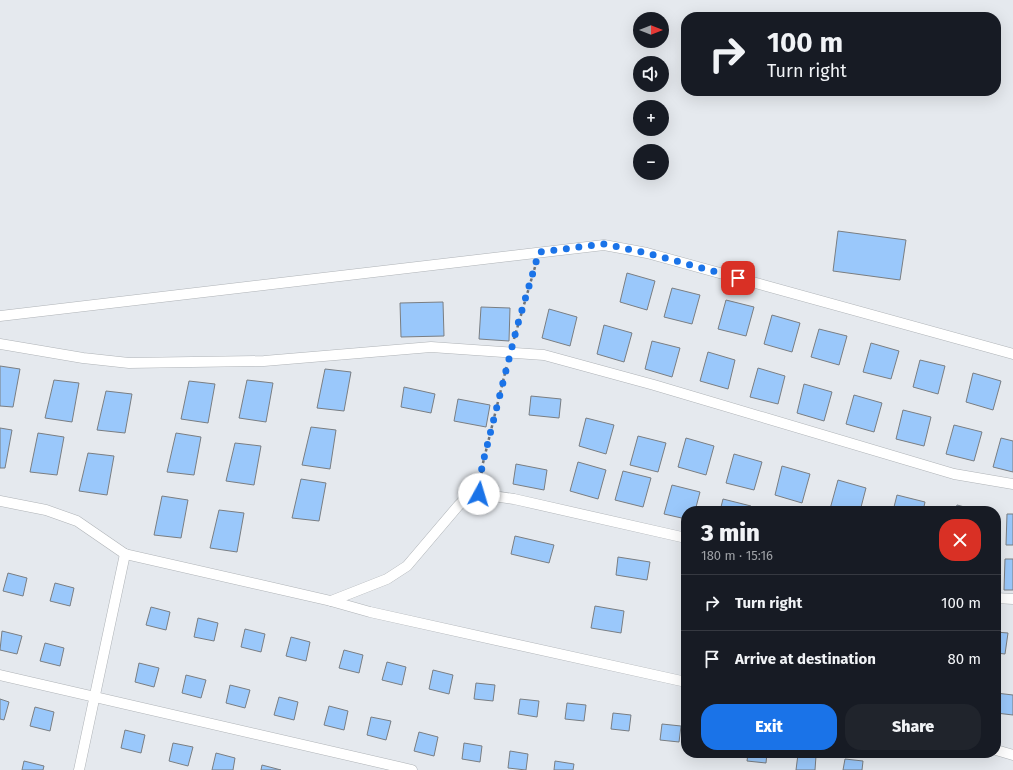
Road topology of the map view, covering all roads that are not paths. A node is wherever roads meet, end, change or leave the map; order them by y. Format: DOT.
graph roads {
  1 [pos="0,316"];
  2 [pos="0,344"];
  3 [pos="1013,354"];
  4 [pos="1013,484"];
  5 [pos="0,501"];
  6 [pos="681,537"];
  7 [pos="125,554"];
  8 [pos="1001,599"];
  9 [pos="1013,600"];
  10 [pos="330,601"];
  11 [pos="0,675"];
  12 [pos="681,681"];
  13 [pos="95,697"];
  14 [pos="1001,751"];
  15 [pos="1013,755"];
  16 [pos="78,770"];
  17 [pos="412,770"];
  1 -- 3 [label="lane"];
  2 -- 4 [label="lane"];
  5 -- 7 [label="lane"];
  6 -- 10 [label="lane"];
  7 -- 10 [label="lane"];
  7 -- 13 [label="lane"];
  8 -- 9 [label="lane"];
  10 -- 12 [label="lane"];
  11 -- 13 [label="lane"];
  13 -- 16 [label="lane"];
  13 -- 17 [label="lane"];
  14 -- 15 [label="lane"];
}
